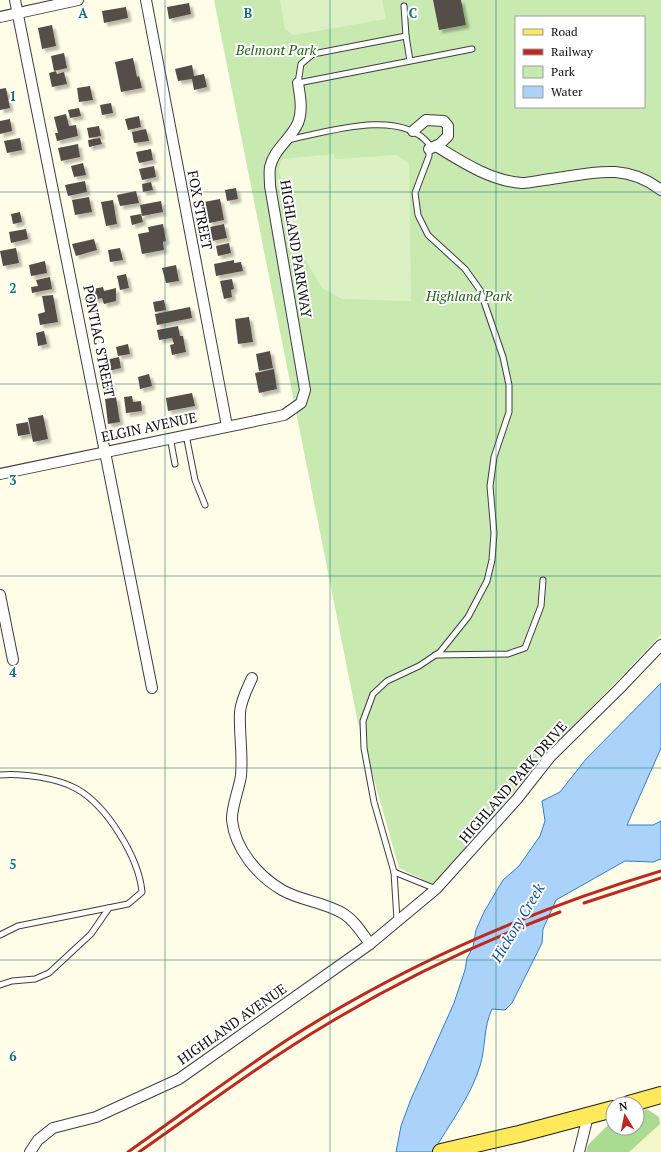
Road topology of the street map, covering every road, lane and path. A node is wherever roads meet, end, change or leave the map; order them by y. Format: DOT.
graph roads {
  1 [pos="15,0"];
  2 [pos="78,0"];
  3 [pos="146,0"];
  4 [pos="404,6"];
  5 [pos="18,13"];
  6 [pos="0,17"];
  7 [pos="406,36"];
  8 [pos="472,48"];
  9 [pos="410,61"];
  10 [pos="298,83"];
  11 [pos="413,131"];
  12 [pos="288,140"];
  13 [pos="431,151"];
  14 [pos="661,190"];
  15 [pos="301,403"];
  16 [pos="227,426"];
  17 [pos="186,434"];
  18 [pos="170,437"];
  19 [pos="106,450"];
  20 [pos="175,464"];
  21 [pos="0,474"];
  22 [pos="204,505"];
  23 [pos="543,580"];
  24 [pos="0,595"];
  25 [pos="661,645"];
  26 [pos="434,656"];
  27 [pos="13,660"];
  28 [pos="252,678"];
  29 [pos="152,688"];
  30 [pos="0,775"];
  31 [pos="394,872"];
  32 [pos="436,889"];
  33 [pos="109,908"];
  34 [pos="397,920"];
  35 [pos="0,935"];
  36 [pos="370,944"];
  37 [pos="0,985"];
  38 [pos="661,1095"];
  39 [pos="645,1100"];
  40 [pos="605,1111"];
  41 [pos="588,1116"];
  42 [pos="30,1152"];
  43 [pos="441,1152"];
  44 [pos="579,1152"];
  1 -- 5 [label="street, PONTIAC STREET"];
  2 -- 5 [label="street"];
  3 -- 16 [label="street, FOX STREET"];
  4 -- 7 [label="lane"];
  5 -- 6 [label="street"];
  5 -- 19 [label="street, PONTIAC STREET"];
  7 -- 9 [label="lane"];
  7 -- 10 [label="lane"];
  8 -- 9 [label="lane"];
  9 -- 10 [label="lane"];
  10 -- 12 [label="street, HIGHLAND PARKWAY"];
  11 -- 12 [label="lane"];
  11 -- 13 [label="lane"];
  11 -- 13 [label="street"];
  12 -- 15 [label="street, HIGHLAND PARKWAY"];
  13 -- 14 [label="street"];
  13 -- 26 [label="lane"];
  15 -- 16 [label="street, ELGIN AVENUE"];
  16 -- 17 [label="street, ELGIN AVENUE"];
  17 -- 18 [label="street, ELGIN AVENUE"];
  17 -- 22 [label="lane"];
  18 -- 19 [label="street, ELGIN AVENUE"];
  18 -- 20 [label="lane"];
  19 -- 21 [label="street, ELGIN AVENUE"];
  19 -- 29 [label="street, PONTIAC STREET"];
  23 -- 26 [label="lane"];
  24 -- 27 [label="street"];
  25 -- 32 [label="street, HIGHLAND PARK DRIVE"];
  26 -- 31 [label="lane"];
  28 -- 36 [label="street"];
  30 -- 33 [label="lane"];
  31 -- 32 [label="lane"];
  31 -- 34 [label="lane"];
  32 -- 34 [label="street, HIGHLAND AVENUE"];
  33 -- 35 [label="lane"];
  33 -- 37 [label="lane"];
  34 -- 36 [label="street, HIGHLAND AVENUE"];
  36 -- 42 [label="street, HIGHLAND AVENUE"];
  38 -- 39 [label="main road"];
  40 -- 41 [label="main road"];
  41 -- 43 [label="main road"];
  41 -- 44 [label="street"];
}
